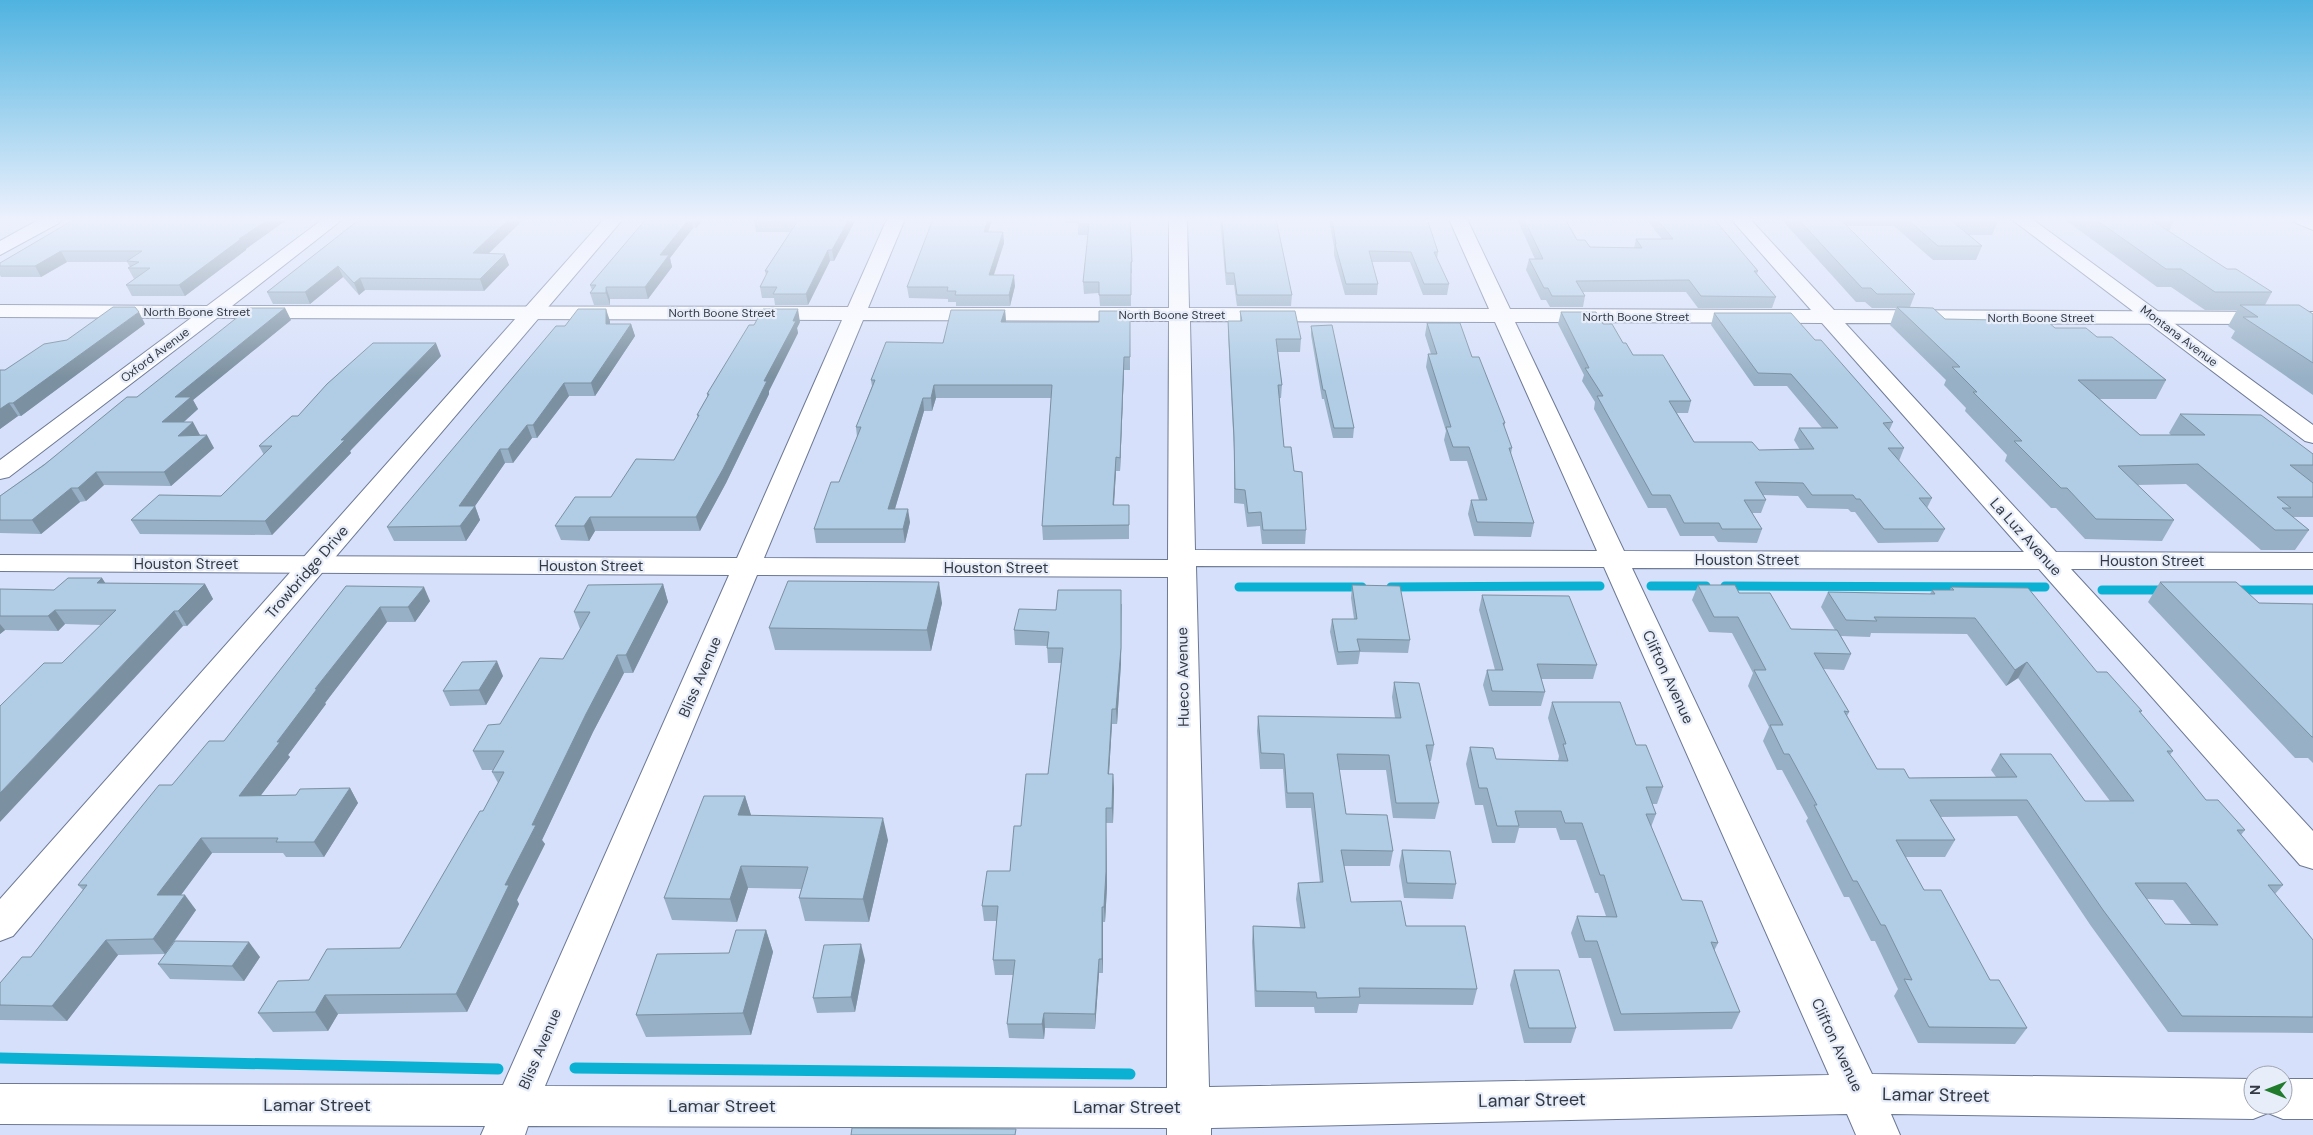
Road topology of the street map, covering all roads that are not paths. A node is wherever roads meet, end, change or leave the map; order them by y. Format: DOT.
graph roads {
  1 [pos="265,272"];
  2 [pos="568,272"];
  3 [pos="873,272"];
  4 [pos="1179,272"];
  5 [pos="1483,272"];
  6 [pos="1787,272"];
  7 [pos="2092,272"];
  8 [pos="0,311"];
  9 [pos="212,312"];
  10 [pos="533,313"];
  11 [pos="855,314"];
  12 [pos="1179,315"];
  13 [pos="1504,316"];
  14 [pos="1827,317"];
  15 [pos="2154,318"];
  16 [pos="2313,318"];
  17 [pos="2313,436"];
  18 [pos="0,472"];
  19 [pos="1614,558"];
  20 [pos="2047,560"];
  21 [pos="2313,561"];
  22 [pos="0,563"];
  23 [pos="1182,563"];
  24 [pos="314,564"];
  25 [pos="747,566"];
  26 [pos="2313,854"];
  27 [pos="0,925"];
  28 [pos="1859,1094"];
  29 [pos="2243,1099"];
  30 [pos="2293,1099"];
  31 [pos="2313,1099"];
  32 [pos="0,1104"];
  33 [pos="509,1120"];
  34 [pos="1189,1121"];
  35 [pos="1878,1135"];
  1 -- 9 [label="street, Oxford Avenue"];
  2 -- 10 [label="street, Trowbridge Drive"];
  3 -- 11 [label="street, Bliss Avenue"];
  4 -- 12 [label="street, Hueco Avenue"];
  5 -- 13 [label="street, Clifton Avenue"];
  6 -- 14 [label="street, La Luz Avenue"];
  7 -- 15 [label="street, Montana Avenue"];
  8 -- 9 [label="street, North Boone Street"];
  9 -- 10 [label="street, North Boone Street"];
  9 -- 18 [label="street, Oxford Avenue"];
  10 -- 11 [label="street, North Boone Street"];
  10 -- 24 [label="street, Trowbridge Drive"];
  11 -- 12 [label="street, North Boone Street"];
  11 -- 25 [label="street, Bliss Avenue"];
  12 -- 13 [label="street, North Boone Street"];
  12 -- 23 [label="street, Hueco Avenue"];
  13 -- 14 [label="street, North Boone Street"];
  13 -- 19 [label="street, Clifton Avenue"];
  14 -- 15 [label="street, North Boone Street"];
  14 -- 20 [label="street, La Luz Avenue"];
  15 -- 16 [label="street, North Boone Street"];
  15 -- 17 [label="street, Montana Avenue"];
  19 -- 20 [label="street, Houston Street"];
  19 -- 23 [label="street, Houston Street"];
  19 -- 28 [label="street, Clifton Avenue"];
  20 -- 21 [label="street, Houston Street"];
  20 -- 26 [label="street, La Luz Avenue"];
  22 -- 24 [label="street, Houston Street"];
  23 -- 25 [label="street, Houston Street"];
  23 -- 34 [label="street, Hueco Avenue"];
  24 -- 25 [label="street, Houston Street"];
  24 -- 27 [label="street, Trowbridge Drive"];
  25 -- 33 [label="street, Bliss Avenue"];
  28 -- 29 [label="street, Lamar Street"];
  28 -- 34 [label="street, Lamar Street"];
  28 -- 35 [label="street, Clifton Avenue"];
  30 -- 31 [label="street"];
  32 -- 33 [label="street, Lamar Street"];
  33 -- 34 [label="street, Lamar Street"];
}
